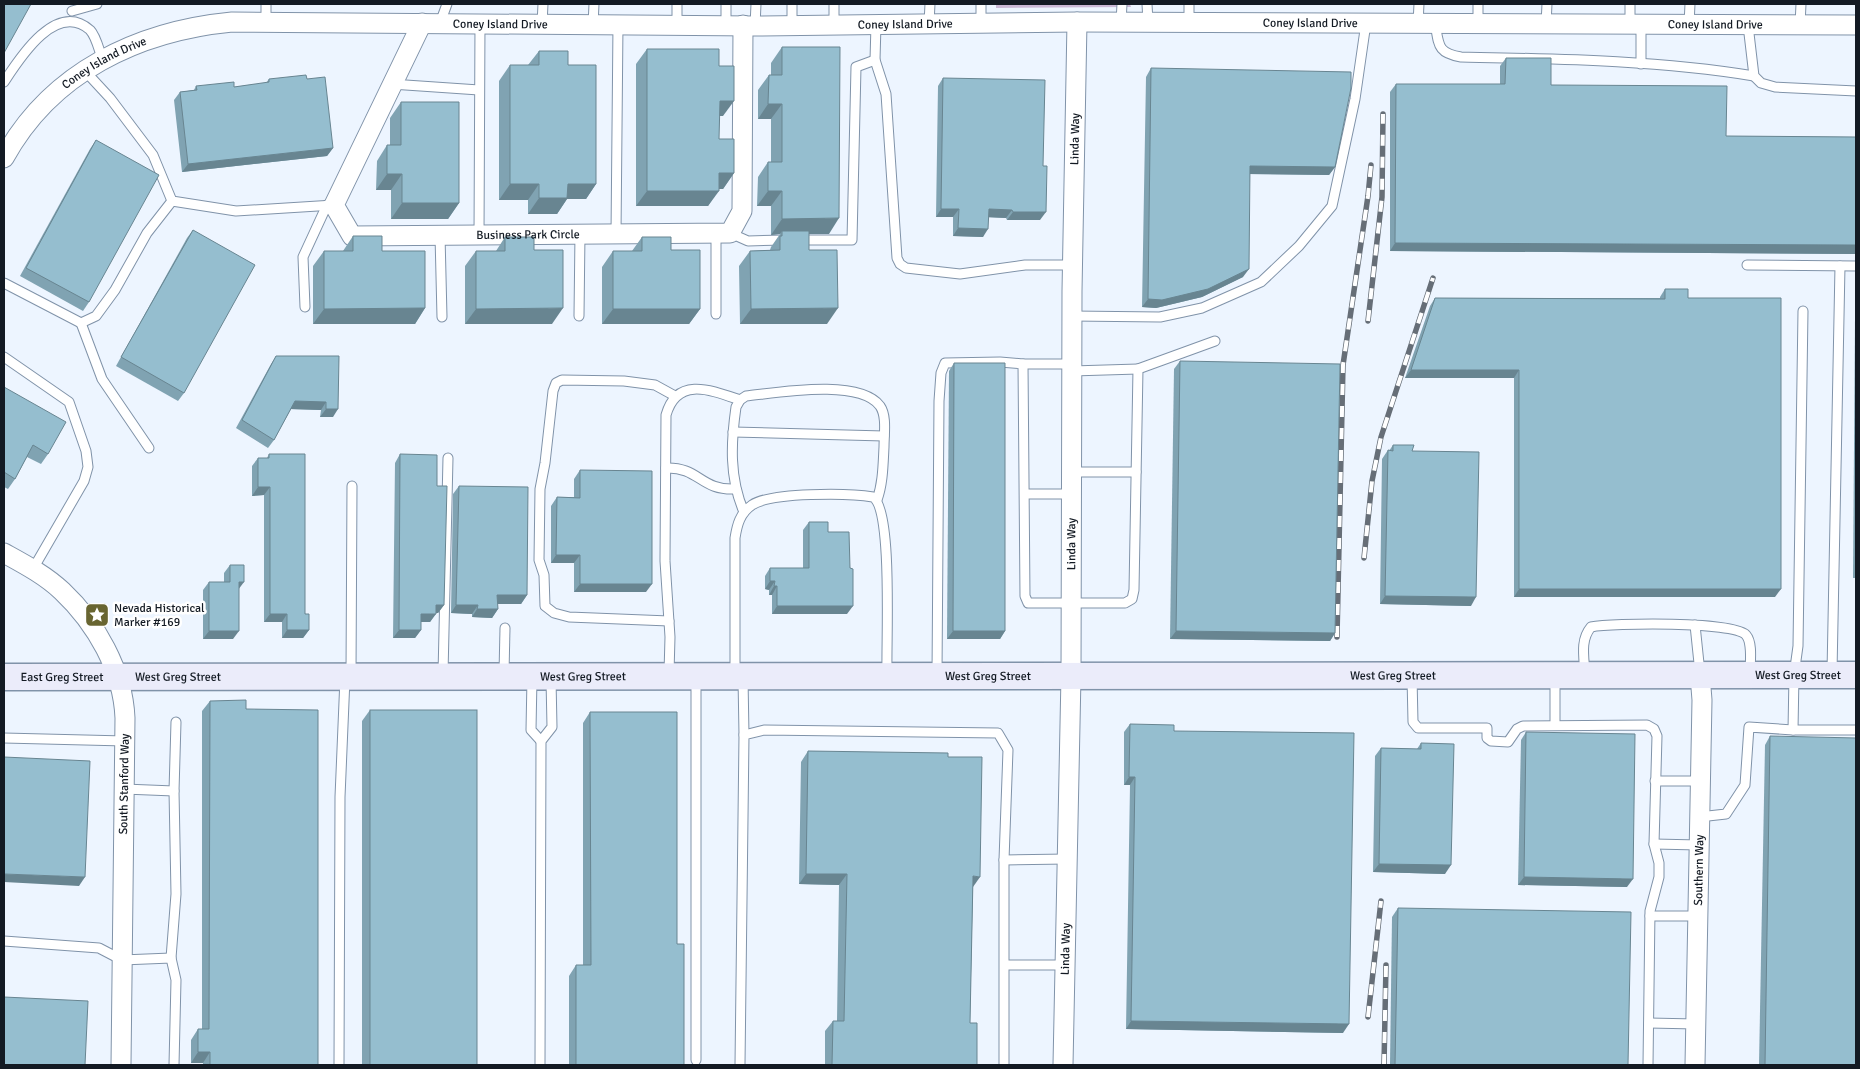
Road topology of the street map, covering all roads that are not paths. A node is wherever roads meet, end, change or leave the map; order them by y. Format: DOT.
graph roads {
  1 [pos="98,4"];
  2 [pos="447,4"];
  3 [pos="543,4"];
  4 [pos="594,4"];
  5 [pos="677,4"];
  6 [pos="726,4"];
  7 [pos="756,4"];
  8 [pos="792,4"];
  9 [pos="834,4"];
  10 [pos="930,4"];
  11 [pos="981,4"];
  12 [pos="1419,4"];
  13 [pos="1478,4"];
  14 [pos="1547,4"];
  15 [pos="1630,4"];
  16 [pos="1690,4"];
  17 [pos="1800,4"];
  18 [pos="70,8"];
  19 [pos="266,13"];
  20 [pos="1122,13"];
  21 [pos="1148,13"];
  22 [pos="1189,13"];
  23 [pos="1077,22"];
  24 [pos="78,23"];
  25 [pos="431,23"];
  26 [pos="480,23"];
  27 [pos="930,23"];
  28 [pos="981,23"];
  29 [pos="1366,23"];
  30 [pos="1426,23"];
  31 [pos="542,24"];
  32 [pos="594,24"];
  33 [pos="618,24"];
  34 [pos="834,24"];
  35 [pos="876,24"];
  36 [pos="1478,24"];
  37 [pos="1546,24"];
  38 [pos="1636,24"];
  39 [pos="1689,24"];
  40 [pos="677,25"];
  41 [pos="741,25"];
  42 [pos="792,25"];
  43 [pos="1748,25"];
  44 [pos="1800,25"];
  45 [pos="1856,25"];
  46 [pos="102,58"];
  47 [pos="875,60"];
  48 [pos="1642,64"];
  49 [pos="85,71"];
  50 [pos="1754,76"];
  51 [pos="4,82"];
  52 [pos="391,84"];
  53 [pos="479,90"];
  54 [pos="1856,91"];
  55 [pos="4,158"];
  56 [pos="172,201"];
  57 [pos="330,205"];
  58 [pos="723,233"];
  59 [pos="580,234"];
  60 [pos="616,234"];
  61 [pos="440,235"];
  62 [pos="479,235"];
  63 [pos="1072,265"];
  64 [pos="1747,265"];
  65 [pos="1840,266"];
  66 [pos="1856,266"];
  67 [pos="4,283"];
  68 [pos="305,307"];
  69 [pos="1803,311"];
  70 [pos="716,314"];
  71 [pos="578,316"];
  72 [pos="1072,316"];
  73 [pos="442,317"];
  74 [pos="81,322"];
  75 [pos="1215,341"];
  76 [pos="4,357"];
  77 [pos="1023,364"];
  78 [pos="1072,368"];
  79 [pos="1138,369"];
  80 [pos="675,396"];
  81 [pos="740,400"];
  82 [pos="733,432"];
  83 [pos="884,436"];
  84 [pos="149,448"];
  85 [pos="448,458"];
  86 [pos="666,468"];
  87 [pos="1072,472"];
  88 [pos="1136,472"];
  89 [pos="352,486"];
  90 [pos="736,489"];
  91 [pos="1025,494"];
  92 [pos="1071,494"];
  93 [pos="877,500"];
  94 [pos="744,512"];
  95 [pos="4,553"];
  96 [pos="34,569"];
  97 [pos="1071,603"];
  98 [pos="669,622"];
  99 [pos="1695,625"];
  100 [pos="505,628"];
  101 [pos="1750,675"];
  102 [pos="1794,675"];
  103 [pos="1844,675"];
  104 [pos="119,676"];
  105 [pos="348,676"];
  106 [pos="443,676"];
  107 [pos="504,676"];
  108 [pos="542,676"];
  109 [pos="669,676"];
  110 [pos="696,676"];
  111 [pos="739,676"];
  112 [pos="887,676"];
  113 [pos="937,676"];
  114 [pos="1071,676"];
  115 [pos="1412,676"];
  116 [pos="1555,676"];
  117 [pos="1585,676"];
  118 [pos="1700,676"];
  119 [pos="4,677"];
  120 [pos="176,722"];
  121 [pos="1555,725"];
  122 [pos="1793,730"];
  123 [pos="1856,730"];
  124 [pos="744,735"];
  125 [pos="4,738"];
  126 [pos="125,741"];
  127 [pos="541,741"];
  128 [pos="1655,781"];
  129 [pos="1700,781"];
  130 [pos="124,789"];
  131 [pos="174,791"];
  132 [pos="1700,817"];
  133 [pos="1654,844"];
  134 [pos="1699,845"];
  135 [pos="1067,859"];
  136 [pos="1004,860"];
  137 [pos="1650,916"];
  138 [pos="1698,916"];
  139 [pos="4,941"];
  140 [pos="171,958"];
  141 [pos="122,960"];
  142 [pos="1005,965"];
  143 [pos="1065,965"];
  144 [pos="1649,1023"];
  145 [pos="1696,1024"];
  146 [pos="696,1060"];
  147 [pos="121,1065"];
  148 [pos="174,1065"];
  149 [pos="339,1065"];
  150 [pos="540,1065"];
  151 [pos="740,1065"];
  152 [pos="1004,1065"];
  153 [pos="1063,1065"];
  154 [pos="1648,1065"];
  155 [pos="1695,1065"];
  1 -- 18 [label="lane"];
  2 -- 25 [label="lane"];
  3 -- 31 [label="lane"];
  4 -- 32 [label="lane"];
  5 -- 40 [label="lane"];
  6 -- 41 [label="lane"];
  7 -- 41 [label="lane"];
  8 -- 42 [label="lane"];
  9 -- 34 [label="lane"];
  10 -- 27 [label="lane"];
  11 -- 28 [label="lane"];
  12 -- 30 [label="lane"];
  13 -- 36 [label="lane"];
  14 -- 37 [label="lane"];
  15 -- 38 [label="lane"];
  16 -- 39 [label="lane"];
  17 -- 44 [label="lane"];
  18 -- 24 [label="lane"];
  19 -- 25 [label="street, Coney Island Drive"];
  19 -- 46 [label="street, Coney Island Drive"];
  20 -- 21 [label="street, Coney Island Drive"];
  20 -- 23 [label="street, Coney Island Drive"];
  21 -- 22 [label="street, Coney Island Drive"];
  22 -- 29 [label="street, Coney Island Drive"];
  23 -- 28 [label="street, Coney Island Drive"];
  23 -- 63 [label="street, Linda Way"];
  24 -- 46 [label="lane"];
  24 -- 51 [label="lane"];
  25 -- 26 [label="street, Coney Island Drive"];
  25 -- 52 [label="street"];
  26 -- 31 [label="street, Coney Island Drive"];
  26 -- 53 [label="lane"];
  27 -- 28 [label="street, Coney Island Drive"];
  27 -- 35 [label="street, Coney Island Drive"];
  29 -- 30 [label="street, Coney Island Drive"];
  29 -- 72 [label="lane"];
  30 -- 36 [label="street, Coney Island Drive"];
  30 -- 48 [label="lane"];
  31 -- 32 [label="street, Coney Island Drive"];
  32 -- 33 [label="street, Coney Island Drive"];
  33 -- 40 [label="street, Coney Island Drive"];
  33 -- 60 [label="lane"];
  34 -- 35 [label="street, Coney Island Drive"];
  34 -- 42 [label="street, Coney Island Drive"];
  35 -- 47 [label="lane"];
  36 -- 37 [label="street, Coney Island Drive"];
  37 -- 38 [label="street, Coney Island Drive"];
  38 -- 39 [label="street, Coney Island Drive"];
  38 -- 48 [label="lane"];
  39 -- 43 [label="street, Coney Island Drive"];
  40 -- 41 [label="street, Coney Island Drive"];
  41 -- 42 [label="street, Coney Island Drive"];
  41 -- 58 [label="street"];
  43 -- 44 [label="street, Coney Island Drive"];
  43 -- 50 [label="lane"];
  44 -- 45 [label="street, Coney Island Drive"];
  46 -- 49 [label="street, Coney Island Drive"];
  47 -- 58 [label="lane"];
  47 -- 63 [label="lane"];
  48 -- 50 [label="lane"];
  49 -- 55 [label="street, Coney Island Drive"];
  49 -- 56 [label="lane"];
  50 -- 54 [label="lane"];
  52 -- 53 [label="lane"];
  52 -- 57 [label="street"];
  53 -- 62 [label="lane"];
  56 -- 57 [label="lane"];
  56 -- 74 [label="lane"];
  57 -- 61 [label="street, Business Park Circle"];
  57 -- 68 [label="lane"];
  58 -- 60 [label="street, Business Park Circle"];
  58 -- 70 [label="lane"];
  59 -- 60 [label="street, Business Park Circle"];
  59 -- 62 [label="street, Business Park Circle"];
  59 -- 71 [label="lane"];
  61 -- 62 [label="street, Business Park Circle"];
  61 -- 73 [label="lane"];
  63 -- 72 [label="street, Linda Way"];
  64 -- 65 [label="lane"];
  65 -- 66 [label="lane"];
  65 -- 103 [label="lane"];
  67 -- 74 [label="lane"];
  69 -- 102 [label="lane"];
  72 -- 78 [label="street, Linda Way"];
  74 -- 84 [label="lane"];
  75 -- 79 [label="lane"];
  76 -- 96 [label="lane"];
  77 -- 78 [label="lane"];
  77 -- 91 [label="lane"];
  77 -- 113 [label="lane"];
  78 -- 79 [label="lane"];
  78 -- 87 [label="street, Linda Way"];
  79 -- 88 [label="lane"];
  80 -- 81 [label="lane"];
  80 -- 86 [label="lane"];
  80 -- 98 [label="lane"];
  81 -- 82 [label="lane"];
  81 -- 83 [label="lane"];
  82 -- 83 [label="lane"];
  82 -- 90 [label="lane"];
  83 -- 93 [label="lane"];
  85 -- 106 [label="lane"];
  86 -- 90 [label="lane"];
  86 -- 98 [label="lane"];
  87 -- 88 [label="lane"];
  87 -- 92 [label="street, Linda Way"];
  88 -- 97 [label="lane"];
  89 -- 105 [label="lane"];
  90 -- 94 [label="lane"];
  91 -- 92 [label="lane"];
  91 -- 97 [label="lane"];
  92 -- 97 [label="street, Linda Way"];
  93 -- 94 [label="lane"];
  93 -- 112 [label="lane"];
  94 -- 111 [label="lane"];
  95 -- 96 [label="street, South Stanford Way"];
  96 -- 104 [label="street, South Stanford Way"];
  97 -- 114 [label="street, Linda Way"];
  98 -- 109 [label="lane"];
  99 -- 101 [label="lane"];
  99 -- 117 [label="lane"];
  99 -- 118 [label="lane"];
  100 -- 107 [label="lane"];
  101 -- 102 [label="main road, West Greg Street"];
  101 -- 118 [label="main road, West Greg Street"];
  102 -- 103 [label="main road, West Greg Street"];
  102 -- 122 [label="lane"];
  104 -- 105 [label="main road, West Greg Street"];
  104 -- 119 [label="main road, East Greg Street"];
  104 -- 126 [label="street, South Stanford Way"];
  105 -- 106 [label="main road, West Greg Street"];
  105 -- 149 [label="lane"];
  106 -- 107 [label="main road, West Greg Street"];
  107 -- 108 [label="main road, West Greg Street"];
  108 -- 109 [label="main road, West Greg Street"];
  108 -- 127 [label="lane"];
  108 -- 127 [label="lane"];
  109 -- 110 [label="main road, West Greg Street"];
  110 -- 111 [label="main road, West Greg Street"];
  110 -- 146 [label="lane"];
  111 -- 112 [label="main road, West Greg Street"];
  111 -- 124 [label="lane"];
  112 -- 113 [label="main road, West Greg Street"];
  113 -- 114 [label="main road, West Greg Street"];
  114 -- 115 [label="main road, West Greg Street"];
  114 -- 135 [label="street, Linda Way"];
  115 -- 116 [label="main road, West Greg Street"];
  115 -- 121 [label="lane"];
  116 -- 117 [label="main road, West Greg Street"];
  116 -- 121 [label="lane"];
  117 -- 118 [label="main road, West Greg Street"];
  118 -- 129 [label="street, Southern Way"];
  120 -- 131 [label="lane"];
  121 -- 128 [label="lane"];
  122 -- 123 [label="lane"];
  122 -- 132 [label="lane"];
  124 -- 136 [label="lane"];
  124 -- 151 [label="lane"];
  125 -- 126 [label="lane"];
  126 -- 130 [label="street, South Stanford Way"];
  127 -- 150 [label="lane"];
  128 -- 129 [label="lane"];
  128 -- 133 [label="lane"];
  129 -- 132 [label="street, Southern Way"];
  130 -- 131 [label="lane"];
  130 -- 141 [label="street, South Stanford Way"];
  131 -- 140 [label="lane"];
  132 -- 134 [label="street, Southern Way"];
  133 -- 134 [label="lane"];
  133 -- 137 [label="lane"];
  134 -- 138 [label="street, Southern Way"];
  135 -- 136 [label="lane"];
  135 -- 143 [label="street, Linda Way"];
  136 -- 142 [label="lane"];
  137 -- 138 [label="lane"];
  137 -- 144 [label="lane"];
  138 -- 145 [label="street, Southern Way"];
  139 -- 141 [label="lane"];
  140 -- 141 [label="lane"];
  140 -- 148 [label="lane"];
  141 -- 147 [label="street, South Stanford Way"];
  142 -- 143 [label="lane"];
  142 -- 152 [label="lane"];
  143 -- 153 [label="street, Linda Way"];
  144 -- 145 [label="lane"];
  144 -- 154 [label="lane"];
  145 -- 155 [label="street, Southern Way"];
}
